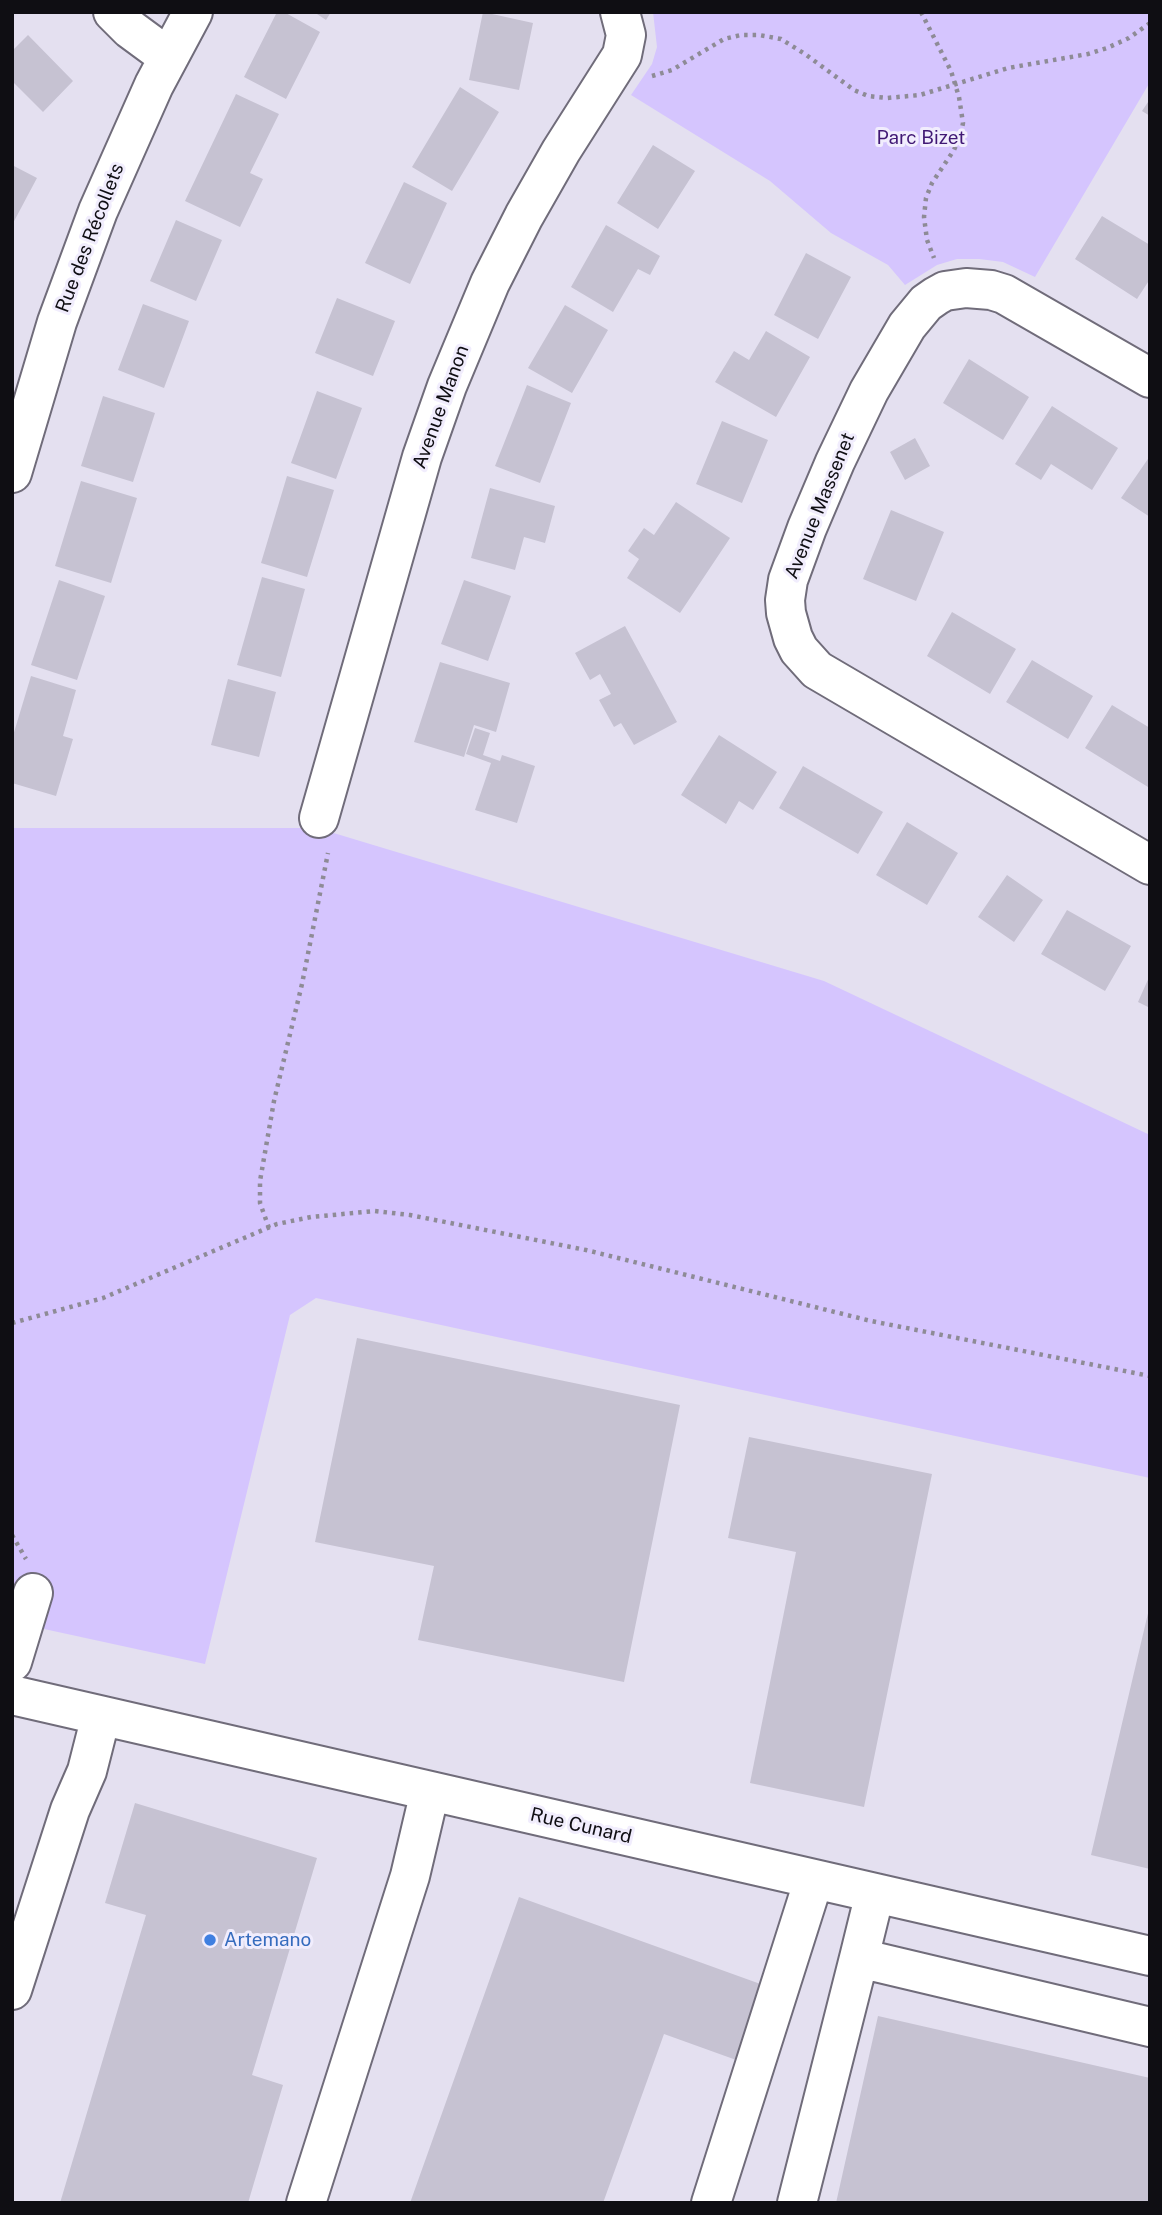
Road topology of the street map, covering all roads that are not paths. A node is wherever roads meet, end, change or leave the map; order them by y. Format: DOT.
graph roads {
  1 [pos="113,12"];
  2 [pos="193,12"];
  3 [pos="622,18"];
  4 [pos="168,57"];
  5 [pos="1150,378"];
  6 [pos="12,473"];
  7 [pos="324,833"];
  8 [pos="1150,865"];
  9 [pos="33,1593"];
  10 [pos="12,1662"];
  11 [pos="12,1695"];
  12 [pos="101,1716"];
  13 [pos="430,1791"];
  14 [pos="814,1878"];
  15 [pos="875,1893"];
  16 [pos="1150,1956"];
  17 [pos="859,1958"];
  18 [pos="12,1990"];
  19 [pos="1150,2027"];
  20 [pos="306,2203"];
  21 [pos="711,2203"];
  22 [pos="797,2203"];
  1 -- 4 [label="street"];
  2 -- 4 [label="street, Rue des Récollets"];
  3 -- 7 [label="street, Avenue Manon"];
  4 -- 6 [label="street, Rue des Récollets"];
  5 -- 8 [label="street, Avenue Massenet"];
  9 -- 10 [label="street"];
  11 -- 12 [label="street, Rue Cunard"];
  12 -- 13 [label="street, Rue Cunard"];
  12 -- 18 [label="street"];
  13 -- 14 [label="street, Rue Cunard"];
  13 -- 20 [label="street"];
  14 -- 15 [label="street, Rue Cunard"];
  14 -- 21 [label="street"];
  15 -- 16 [label="street, Rue Cunard"];
  15 -- 17 [label="street"];
  17 -- 19 [label="street"];
  17 -- 22 [label="street"];
}
